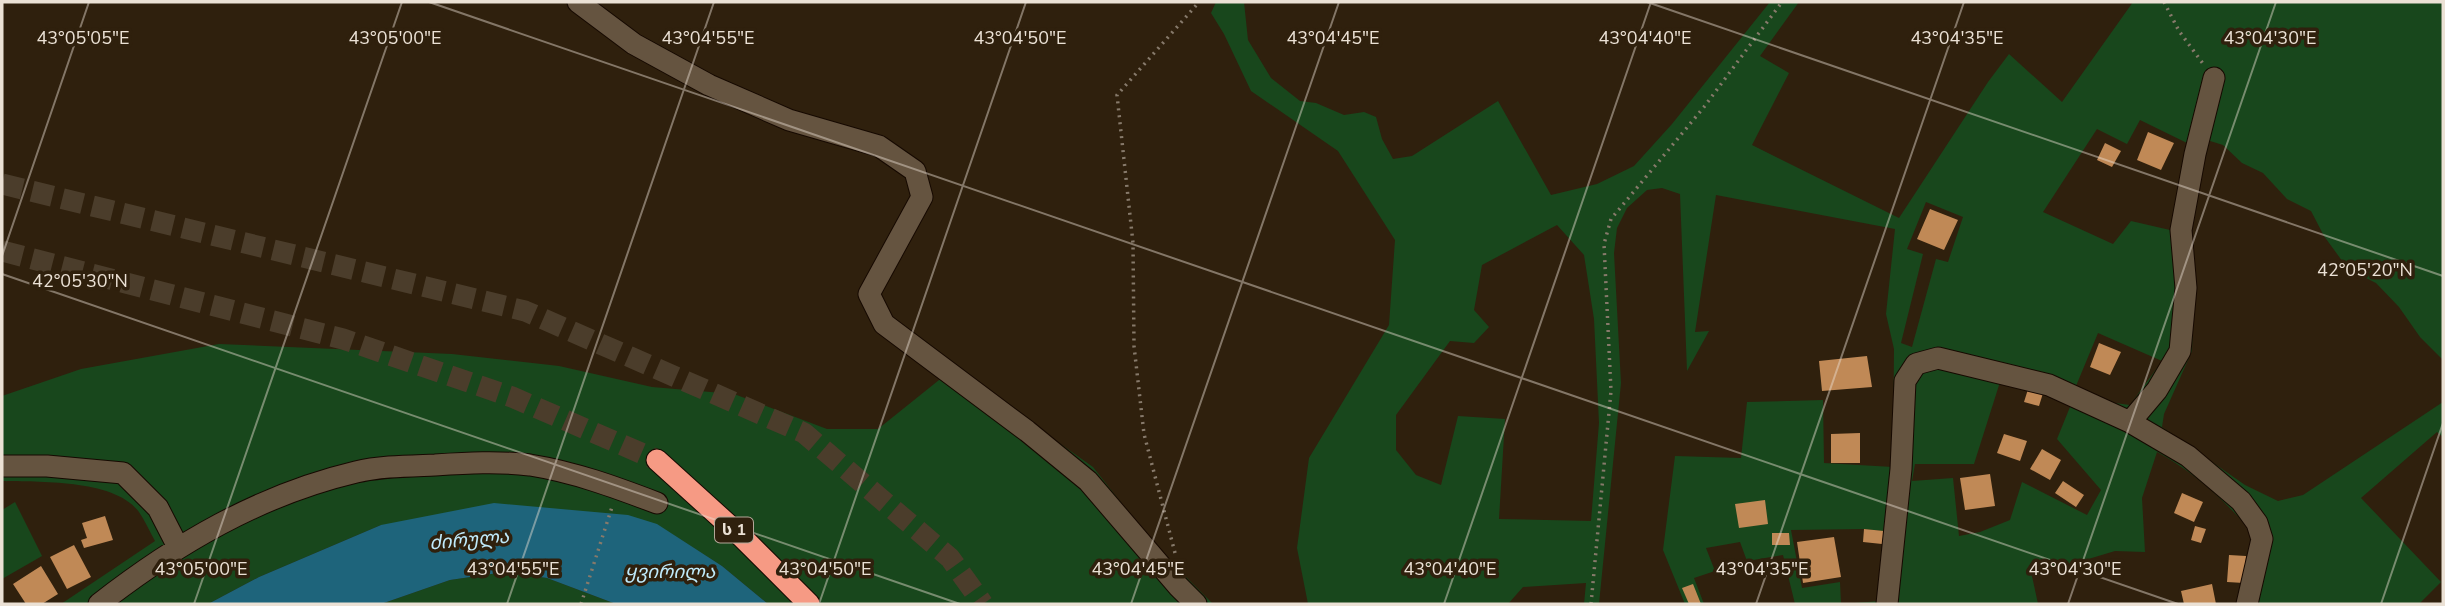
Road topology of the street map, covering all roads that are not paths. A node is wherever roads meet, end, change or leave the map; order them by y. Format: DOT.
graph roads {
  1 [pos="578,2"];
  2 [pos="2214,78"];
  3 [pos="2130,422"];
  4 [pos="657,460"];
  5 [pos="2,466"];
  6 [pos="657,503"];
  7 [pos="178,547"];
  8 [pos="99,604"];
  9 [pos="809,604"];
  10 [pos="1196,604"];
  11 [pos="1887,604"];
  12 [pos="2247,604"];
  1 -- 10 [label="street"];
  2 -- 3 [label="street"];
  3 -- 11 [label="street"];
  3 -- 12 [label="street"];
  4 -- 9 [label="highway, ს 1"];
  5 -- 7 [label="street"];
  6 -- 7 [label="street"];
  7 -- 8 [label="street"];
}
